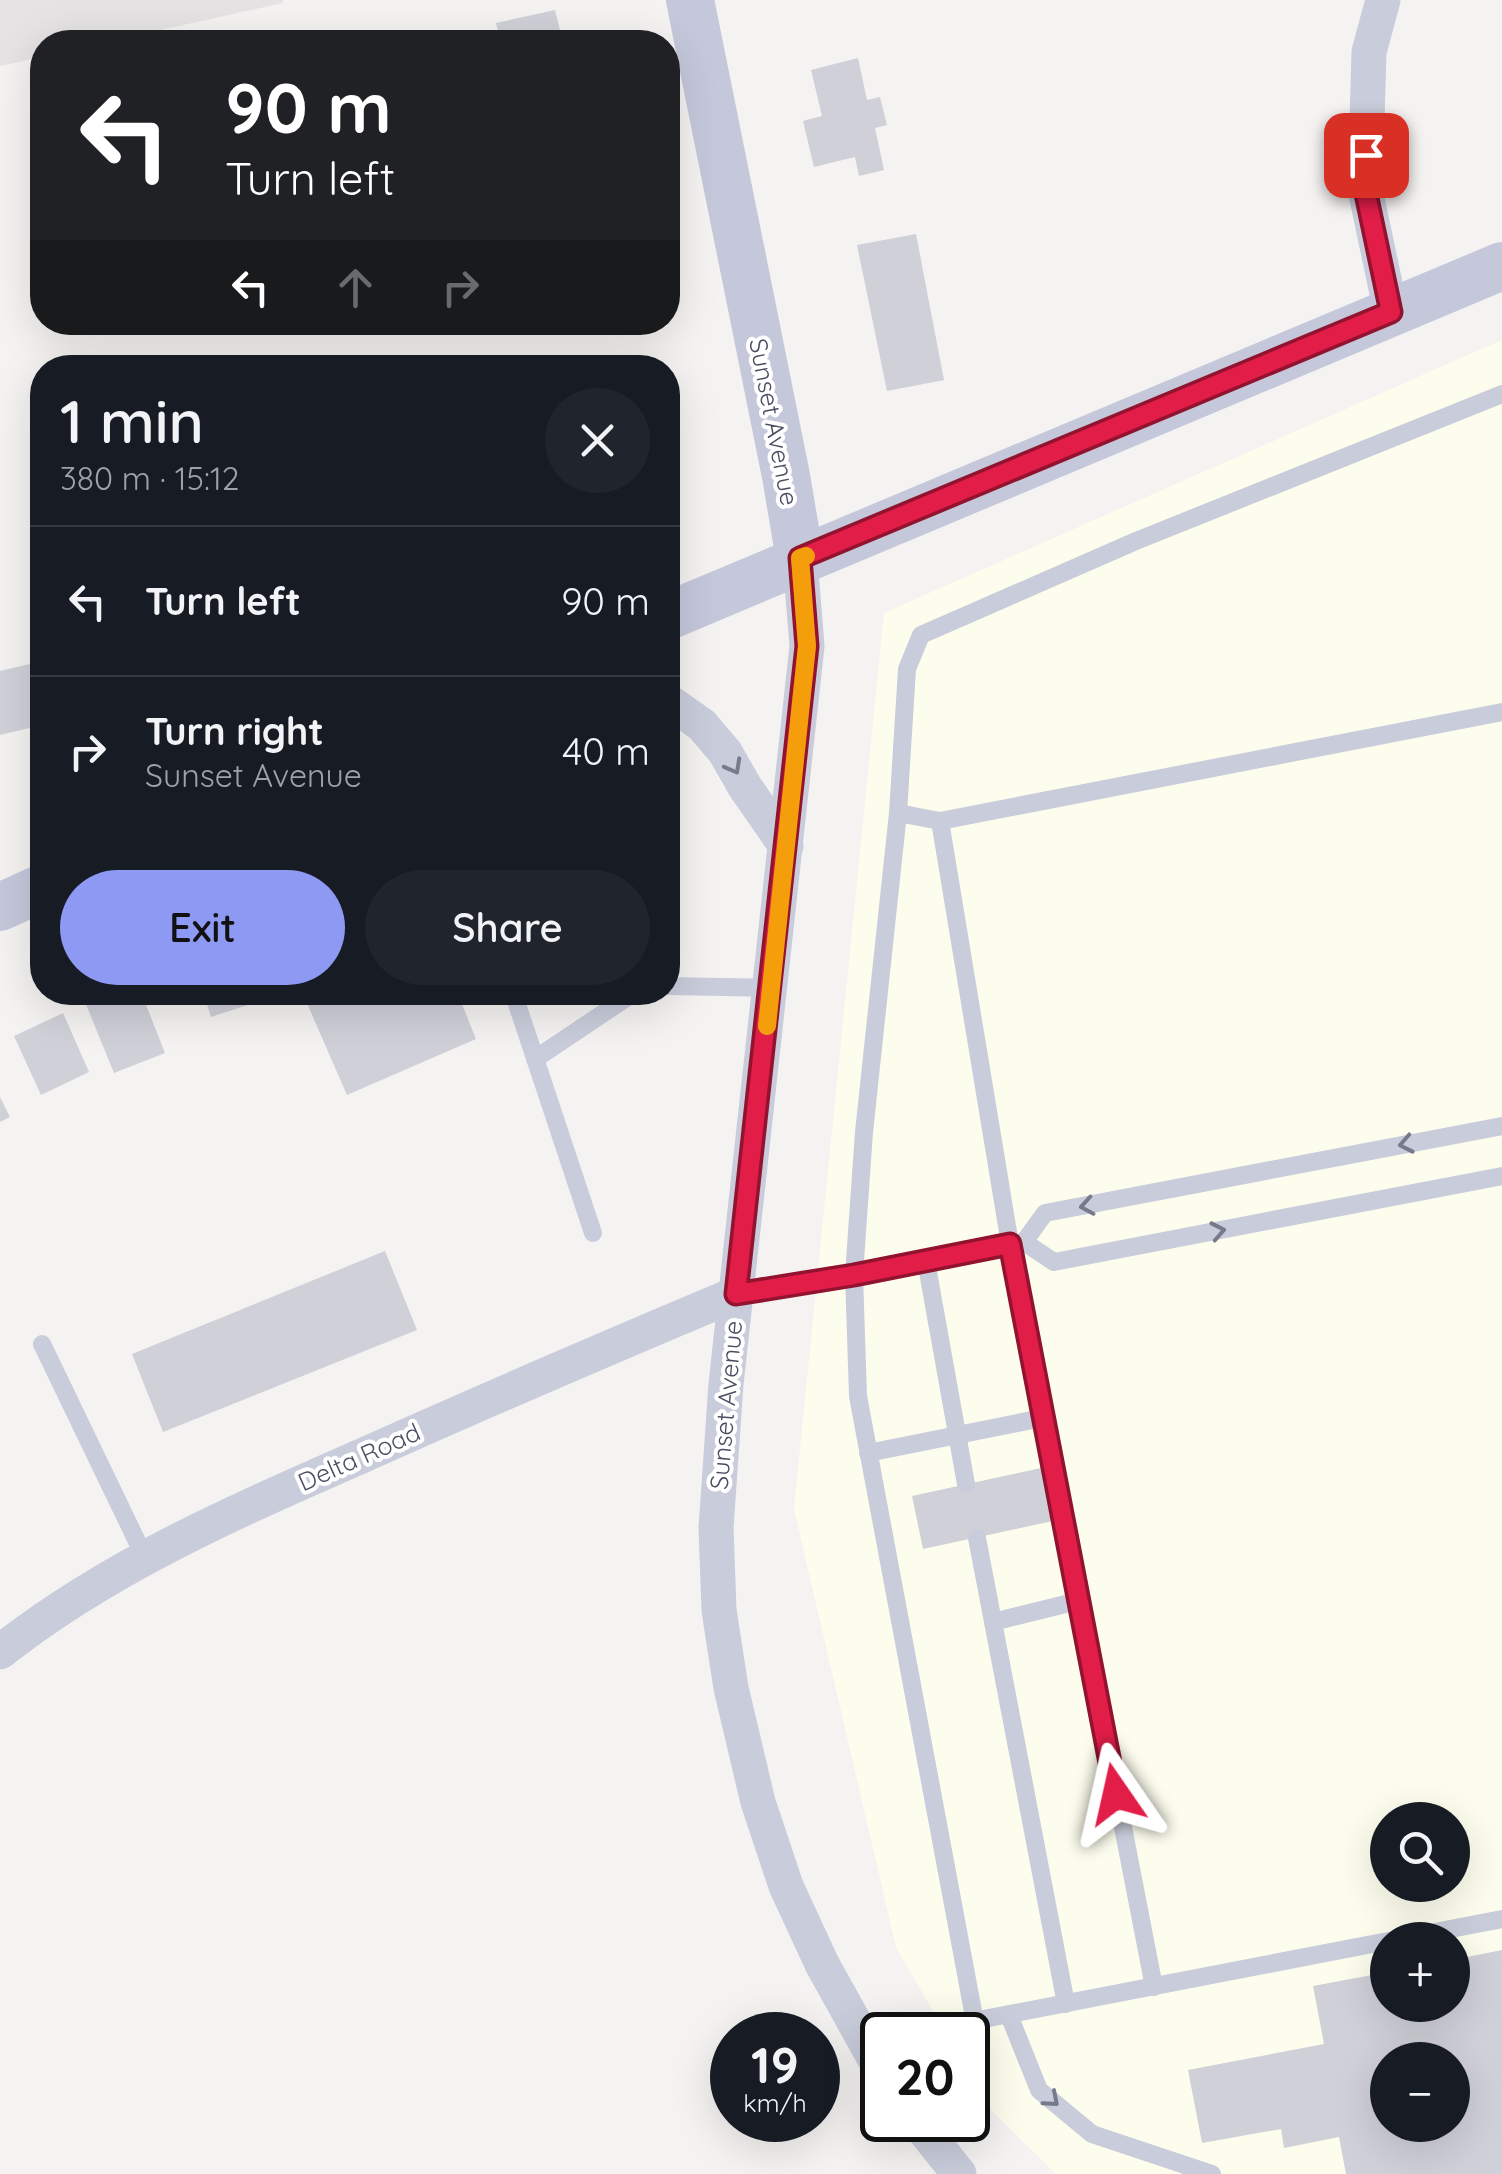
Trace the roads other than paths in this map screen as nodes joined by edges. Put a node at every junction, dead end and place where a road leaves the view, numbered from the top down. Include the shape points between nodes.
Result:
1 (690, 0) edge
2 (1383, 0) edge
3 (1502, 266) edge
4 (1391, 312) junction
5 (1502, 394) edge
6 (800, 558) junction
7 (680, 611) edge
8 (680, 709) edge
9 (1502, 712) edge
10 (898, 813) junction
11 (940, 821) junction
12 (786, 846) junction
13 (30, 893) edge
14 (0, 907) edge
15 (680, 986) edge
16 (771, 988) junction
17 (517, 1005) edge
18 (615, 1005) edge
19 (535, 1059) junction
20 (1502, 1126) edge
21 (1502, 1176) edge
22 (594, 1233) dead end
23 (1017, 1243) junction
24 (926, 1261) junction
25 (854, 1275) junction
26 (736, 1294) junction
27 (42, 1344) dead end
28 (1042, 1418) junction
29 (958, 1435) junction
30 (868, 1453) junction
31 (966, 1484) dead end
32 (977, 1538) dead end
33 (145, 1558) junction
34 (1078, 1600) junction
35 (993, 1622) junction
36 (0, 1652) edge
37 (1502, 1919) edge
38 (1470, 1925) edge
39 (1370, 1944) edge
40 (1154, 1987) junction
41 (1066, 2004) junction
42 (972, 2012) edge
43 (1008, 2015) junction
44 (860, 2019) edge
45 (990, 2019) edge
46 (934, 2142) edge
47 (959, 2174) edge
48 (1212, 2174) edge

1 - 6 street, Sunset Avenue
2 - 4 street via 1370,52 1365,189
3 - 4 street
4 - 6 street
5 - 10 lane via 921,635 906,669
6 - 7 street
6 - 12 street, Sunset Avenue via 807,646
8 -> 12 street via 725,752
9 - 11 lane
10 - 11 lane
10 - 25 lane
11 - 23 lane
12 - 16 street, Sunset Avenue
13 - 14 street
15 - 16 lane
16 - 26 street, Sunset Avenue
17 - 19 lane
18 - 19 lane
19 - 22 lane
20 -> 23 lane via 1045,1213
23 -> 21 lane via 1054,1262
23 - 24 lane
23 - 28 lane
24 - 25 lane
24 - 29 lane
25 - 26 lane
25 - 30 lane via 858,1396
26 - 33 street, Delta Road via 320,1474
26 - 44 street, Sunset Avenue via 716,1528 730,1688 786,1886 822,1964
27 - 33 lane
28 - 29 lane
28 - 34 lane
29 - 30 lane
29 - 31 lane
30 - 42 lane
32 - 35 lane
33 - 36 street, Delta Road
34 - 35 lane
34 - 40 lane
35 - 41 lane
37 - 38 lane
39 - 40 lane
40 - 41 lane
41 - 43 lane
43 - 45 lane
43 -> 48 lane via 1040,2090 1092,2134
46 - 47 street

